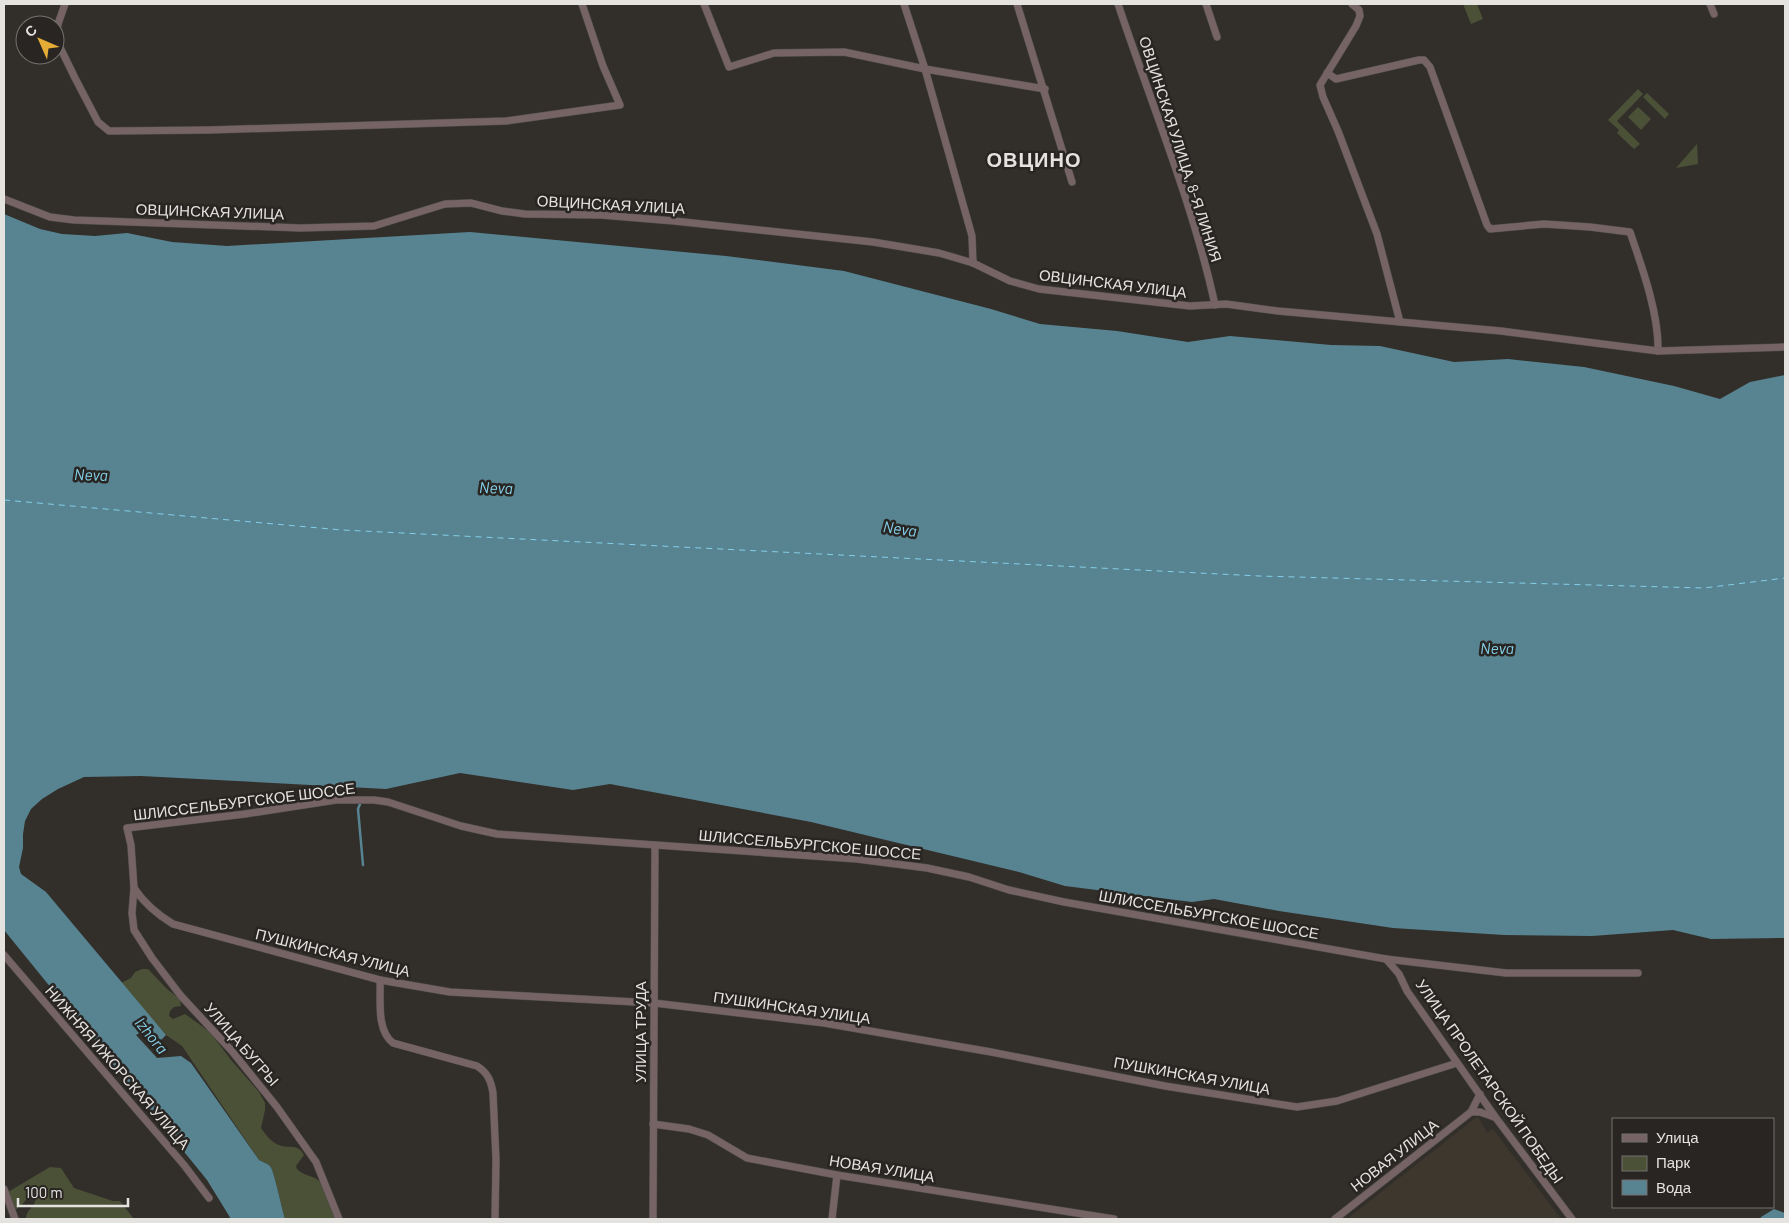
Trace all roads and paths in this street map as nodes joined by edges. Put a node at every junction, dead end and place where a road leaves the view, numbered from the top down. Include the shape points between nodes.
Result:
1 (65, 4) edge
2 (582, 4) edge
3 (704, 4) edge
4 (904, 4) edge
5 (1017, 4) edge
6 (1118, 4) edge
7 (1206, 4) edge
8 (1352, 4) edge
9 (1710, 4) edge
10 (1714, 14) dead end
11 (1217, 37) dead end
12 (925, 69) junction
13 (1327, 73) junction
14 (1044, 89) junction
15 (1072, 182) dead end
16 (4, 199) edge
17 (973, 263) junction
18 (1215, 305) junction
19 (1400, 322) junction
20 (1785, 347) edge
21 (1658, 351) junction
22 (127, 828) joint
23 (655, 845) junction
24 (134, 888) junction
25 (4, 955) edge
26 (1386, 959) junction
27 (1638, 973) dead end
28 (380, 980) junction
29 (654, 1003) junction
30 (1457, 1063) junction
31 (1480, 1094) junction
32 (1471, 1112) junction
33 (1496, 1118) junction
34 (654, 1124) junction
35 (837, 1175) junction
36 (4, 1189) edge
37 (209, 1198) dead end
38 (15, 1219) edge
39 (339, 1219) edge
40 (495, 1219) edge
41 (653, 1219) edge
42 (832, 1219) edge
43 (1114, 1219) edge
44 (1335, 1219) edge
45 (1572, 1219) edge

1 - 2 street via 56,39 98,122 109,132 506,121 620,105
3 - 12 street via 729,67 774,53 844,52
4 - 12 street
5 - 14 street
6 - 18 street, ОВЦИНСКАЯ УЛИЦА, 8-Я ЛИНИЯ via 1185,196
7 - 11 street
8 - 13 street via 1360,16
9 - 10 street
12 - 14 street
12 - 17 street via 972,236
13 - 19 street via 1320,85 1323,97 1377,234
13 - 21 street via 1336,80 1424,60 1430,67 1490,228 1549,224 1630,232 1648,290
14 - 15 street
16 - 17 street, ОВЦИНСКАЯ УЛИЦА via 50,217 74,220 300,228 374,226 445,204 471,203 526,214 600,215 872,242 940,253
17 - 18 street, ОВЦИНСКАЯ УЛИЦА via 1010,281 1039,289 1190,306
18 - 19 street, ОВЦИНСКАЯ УЛИЦА
19 - 21 street, ОВЦИНСКАЯ УЛИЦА via 1501,330
20 - 21 street, ОВЦИНСКАЯ УЛИЦА
22 - 23 street, ШЛИССЕЛЬБУРГСКОЕ ШОССЕ via 336,800 374,800 477,831
22 - 24 street, УЛИЦА БУГРЫ
23 - 26 street, ШЛИССЕЛЬБУРГСКОЕ ШОССЕ via 927,868 1064,902
23 - 29 street, УЛИЦА ТРУДА
24 - 28 street, ПУШКИНСКАЯ УЛИЦА via 140,898 174,924
24 - 39 street, УЛИЦА БУГРЫ via 134,930 181,996 277,1107 316,1162
25 - 37 street, НИЖНЯЯ ИЖОРСКАЯ УЛИЦА
26 - 27 street, ШЛИССЕЛЬБУРГСКОЕ ШОССЕ via 1506,973
26 - 30 street, УЛИЦА ПРОЛЕТАРСКОЙ ПОБЕДЫ
28 - 29 street, ПУШКИНСКАЯ УЛИЦА via 450,992
28 - 40 street via 382,1024 387,1038 393,1043 477,1066 491,1082 496,1160
29 - 30 street, ПУШКИНСКАЯ УЛИЦА via 824,1023 1297,1107 1337,1101
29 - 34 street, УЛИЦА ТРУДА
30 - 31 street, УЛИЦА ПРОЛЕТАРСКОЙ ПОБЕДЫ
31 - 32 street, НОВАЯ УЛИЦА
31 - 33 street, УЛИЦА ПРОЛЕТАРСКОЙ ПОБЕДЫ
32 - 33 street
32 - 44 street, НОВАЯ УЛИЦА
33 - 45 street, УЛИЦА ПРОЛЕТАРСКОЙ ПОБЕДЫ
34 - 35 street, НОВАЯ УЛИЦА via 708,1135 746,1158
34 - 41 street, УЛИЦА ТРУДА
35 - 42 street
35 - 43 street, НОВАЯ УЛИЦА
36 - 38 street

